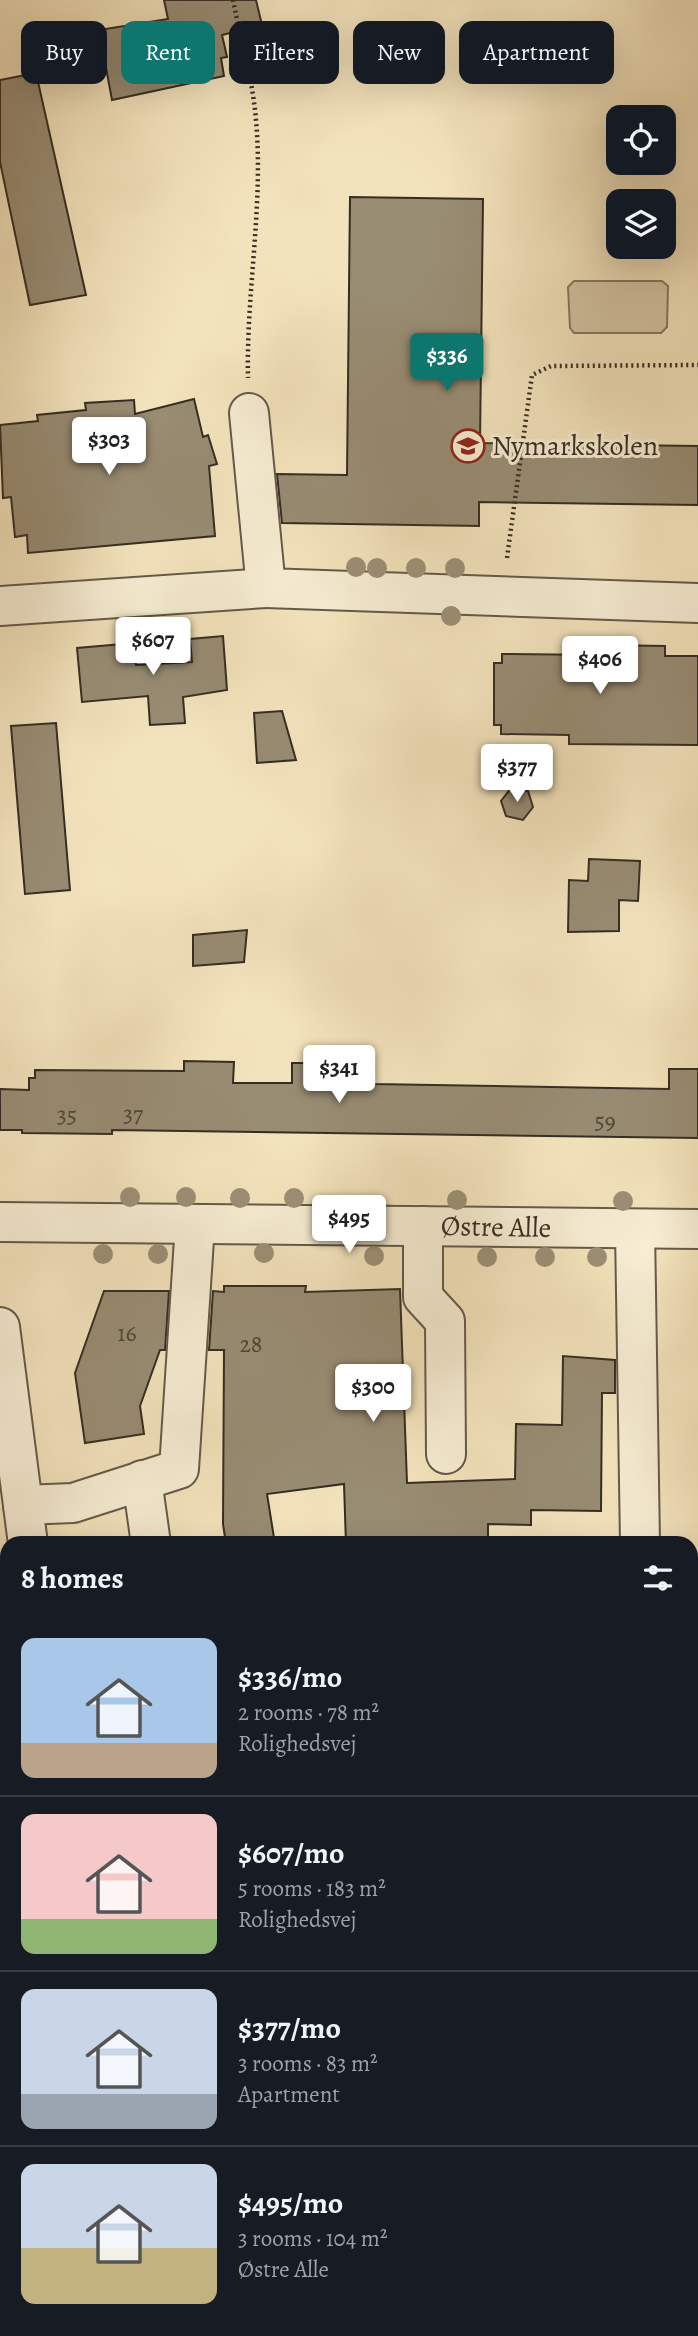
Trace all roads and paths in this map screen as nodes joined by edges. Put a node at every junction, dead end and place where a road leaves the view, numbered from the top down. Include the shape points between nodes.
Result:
1 (233, 0) edge
2 (698, 365) edge
3 (249, 413) joint
4 (266, 588) junction
5 (502, 597) junction
6 (698, 603) edge
7 (0, 606) edge
8 (0, 1222) edge
9 (195, 1224) junction
10 (423, 1226) junction
11 (635, 1228) junction
12 (698, 1229) edge
13 (0, 1327) edge
14 (446, 1454) dead end
15 (142, 1480) junction
16 (23, 1505) junction
17 (27, 1536) edge
18 (150, 1536) edge
19 (640, 1536) edge

1 - 3 path via 255,110 257,150 247,324
2 - 5 path via 551,366 532,375
3 - 4 street
4 - 5 street
4 - 7 street
5 - 6 street
8 - 9 street, Østre Alle
9 - 10 street, Østre Alle
9 - 15 street via 179,1469
10 - 11 street, Østre Alle
10 - 14 street via 424,1297 445,1321
11 - 12 street, Østre Alle
11 - 19 street
13 - 16 street
15 - 16 street via 73,1503
15 - 18 street
16 - 17 street

